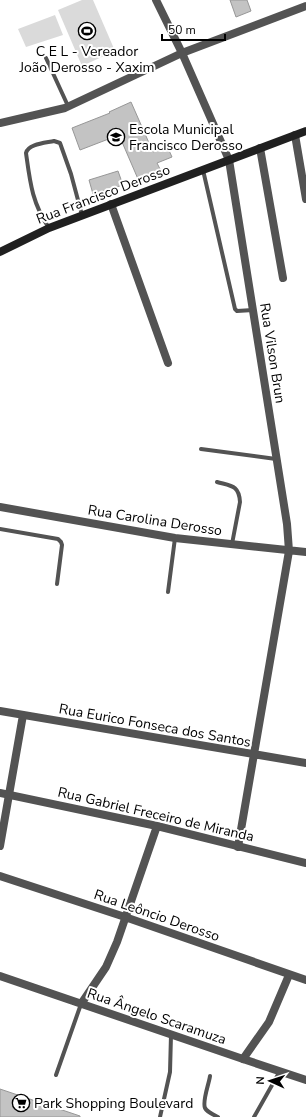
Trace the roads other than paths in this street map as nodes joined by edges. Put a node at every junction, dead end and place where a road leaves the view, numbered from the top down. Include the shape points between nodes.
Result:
1 (156, 0) edge
2 (306, 6) edge
3 (182, 54) junction
4 (46, 58) dead end
5 (66, 107) junction
6 (0, 123) edge
7 (306, 130) edge
8 (295, 135) junction
9 (260, 148) junction
10 (229, 160) junction
11 (203, 169) junction
12 (306, 199) edge
13 (111, 204) junction
14 (82, 216) junction
15 (49, 228) junction
16 (0, 252) edge
17 (283, 278) dead end
18 (253, 310) junction
19 (168, 363) dead end
20 (201, 449) dead end
21 (277, 459) junction
22 (217, 482) dead end
23 (0, 507) edge
24 (0, 529) edge
25 (175, 538) junction
26 (232, 545) junction
27 (289, 551) junction
28 (306, 552) edge
29 (57, 584) dead end
30 (168, 592) dead end
31 (0, 711) edge
32 (23, 715) junction
33 (254, 755) junction
34 (306, 764) edge
35 (0, 793) edge
36 (9, 795) junction
37 (157, 826) junction
38 (0, 846) edge
39 (238, 847) junction
40 (306, 863) edge
41 (0, 876) edge
42 (125, 917) junction
43 (289, 975) junction
44 (0, 976) edge
45 (306, 980) edge
46 (81, 1004) junction
47 (171, 1035) junction
48 (243, 1059) junction
49 (280, 1071) junction
50 (56, 1075) dead end
51 (210, 1076) dead end
52 (306, 1080) edge
53 (160, 1117) edge
54 (218, 1117) edge
55 (254, 1117) edge

1 - 3 street, Rua Vilson Brun
2 - 3 street
3 - 5 street
3 - 10 street, Rua Vilson Brun
4 - 5 lane
5 - 6 street
7 - 8 main road, Rua Francisco Derosso
8 - 9 main road, Rua Francisco Derosso
8 - 12 street
9 - 10 main road, Rua Francisco Derosso
9 - 17 street
10 - 11 main road, Rua Francisco Derosso
10 - 18 street, Rua Vilson Brun
11 - 13 main road, Rua Francisco Derosso
11 - 18 lane via 235,309 239,312
13 - 14 main road, Rua Francisco Derosso
13 - 19 street
14 - 15 main road, Rua Francisco Derosso
14 - 15 lane via 60,144 54,141 30,147 26,154 30,186
15 - 16 main road, Rua Francisco Derosso
18 - 21 street, Rua Vilson Brun
20 - 21 lane
21 - 27 street, Rua Vilson Brun
22 - 26 lane via 233,486 239,497
23 - 25 street, Rua Carolina Derosso
24 - 29 lane via 58,539 62,545
25 - 26 street, Rua Carolina Derosso
25 - 30 lane
26 - 27 street, Rua Carolina Derosso
27 - 28 street, Rua Carolina Derosso
27 - 33 street, Rua Vilson Brun
31 - 32 street, Rua Eurico Fonseca dos Santos
32 - 33 street, Rua Eurico Fonseca dos Santos
32 - 36 street
33 - 34 street, Rua Eurico Fonseca dos Santos
33 - 39 street, Rua Vilson Brun
35 - 36 street, Rua Gabriel Freceiro de Miranda
36 - 37 street, Rua Gabriel Freceiro de Miranda
36 - 38 street
37 - 39 street, Rua Gabriel Freceiro de Miranda
37 - 42 street
39 - 40 street, Rua Gabriel Freceiro de Miranda
41 - 42 street, Rua Leôncio Derosso
42 - 43 street, Rua Leôncio Derosso
42 - 46 street via 106,967
43 - 45 street, Rua Leôncio Derosso
43 - 48 street via 269,1022
44 - 46 street, Rua Ângelo Scaramuza
46 - 47 street, Rua Ângelo Scaramuza
46 - 50 lane
47 - 48 street, Rua Ângelo Scaramuza
47 - 53 lane via 170,1072
48 - 49 street, Rua Ângelo Scaramuza
49 - 52 street, Rua Ângelo Scaramuza
49 - 55 lane
51 - 54 lane via 205,1108

